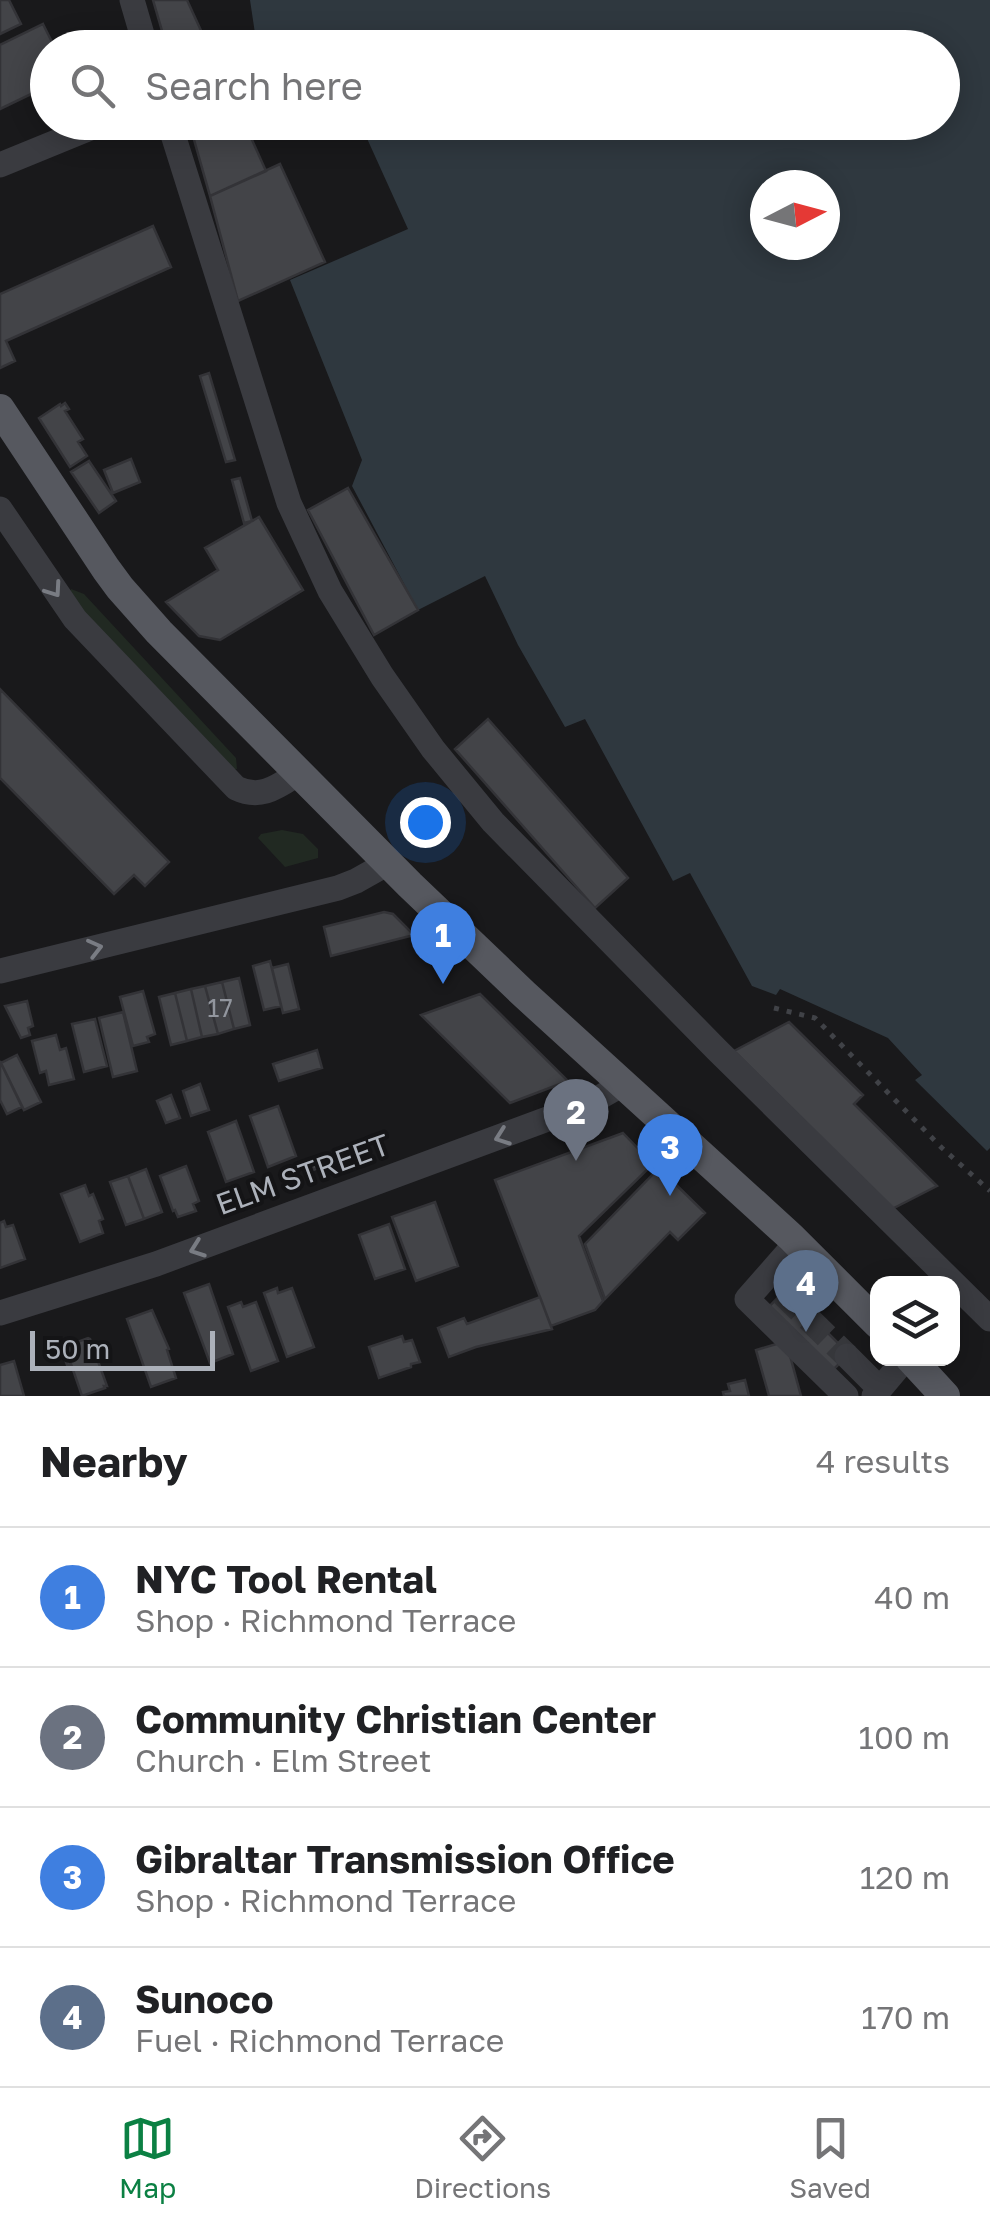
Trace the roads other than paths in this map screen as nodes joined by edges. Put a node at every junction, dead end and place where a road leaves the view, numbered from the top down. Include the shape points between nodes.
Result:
1 (132, 0) edge
2 (141, 30) edge
3 (61, 140) edge
4 (175, 140) edge
5 (0, 165) edge
6 (0, 409) edge
7 (0, 509) edge
8 (299, 773) junction
9 (388, 863) junction
10 (0, 971) edge
11 (623, 1084) junction
12 (797, 1242) junction
13 (0, 1313) edge
14 (870, 1316) edge
15 (990, 1319) edge
16 (847, 1356) tunnel mouth
17 (901, 1366) edge
18 (916, 1366) edge
19 (877, 1392) edge
20 (846, 1396) edge
21 (945, 1396) edge

1 - 2 street
3 - 5 street
4 - 15 street via 289,503 330,590 433,750 493,822
6 - 8 main road via 120,588
7 -> 8 street via 75,619 236,788 265,793
8 - 9 main road
10 -> 9 street via 338,888
9 - 11 main road
11 - 12 main road
11 -> 13 street, ELM STREET via 588,1104 175,1257
12 - 14 main road
12 - 20 street via 774,1285 747,1299
16 - 19 street
17 - 19 street
18 - 21 main road

